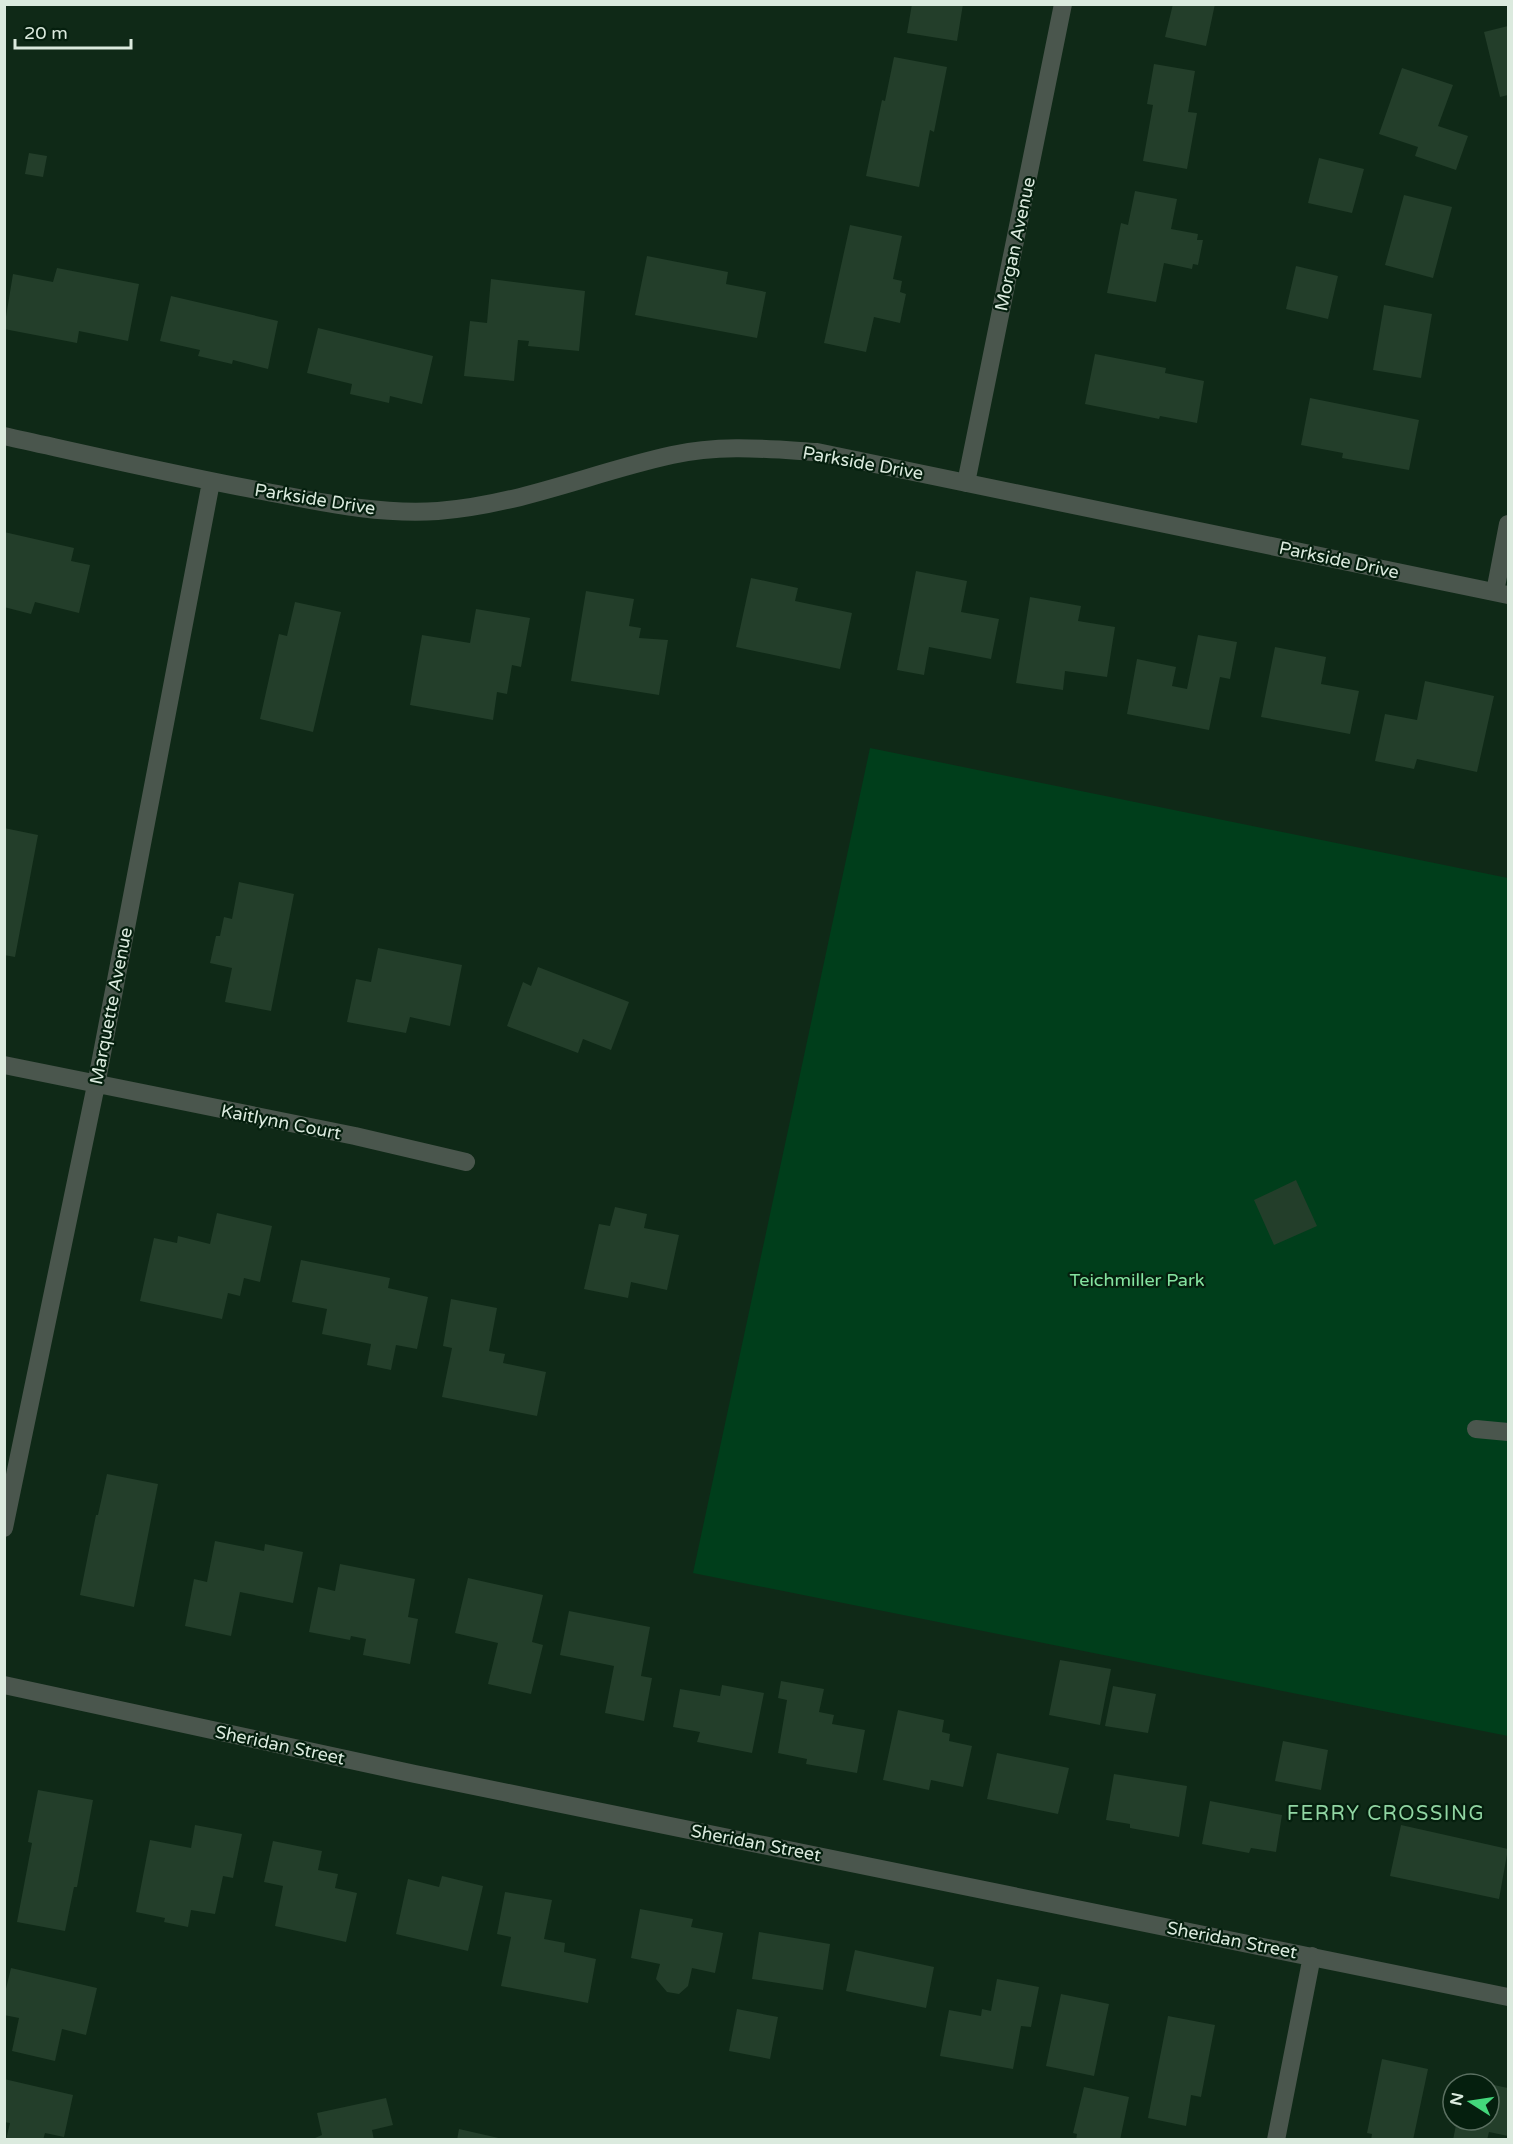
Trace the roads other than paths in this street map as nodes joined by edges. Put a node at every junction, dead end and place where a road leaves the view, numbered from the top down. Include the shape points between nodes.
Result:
1 (1064, 4) edge
2 (4, 436) edge
3 (211, 482) junction
4 (966, 483) junction
5 (1509, 524) edge
6 (1502, 593) edge
7 (4, 1065) edge
8 (96, 1085) junction
9 (466, 1162) dead end
10 (1476, 1430) dead end
11 (1509, 1432) edge
12 (4, 1528) edge
13 (4, 1685) edge
14 (1312, 1956) junction
15 (1509, 1997) edge
16 (1276, 2139) edge

1 - 4 street, Morgan Avenue
2 - 3 street, Parkside Drive
3 - 4 street, Parkside Drive via 348,508 438,511 528,495 673,455 740,447 817,452
3 - 8 street, Marquette Avenue
4 - 6 street, Parkside Drive
5 - 6 street
7 - 8 street, Kaitlynn Court
8 - 9 street, Kaitlynn Court
8 - 12 street, Marquette Avenue
10 - 11 street
13 - 14 street, Sheridan Street via 403,1771
14 - 15 street, Sheridan Street
14 - 16 street

